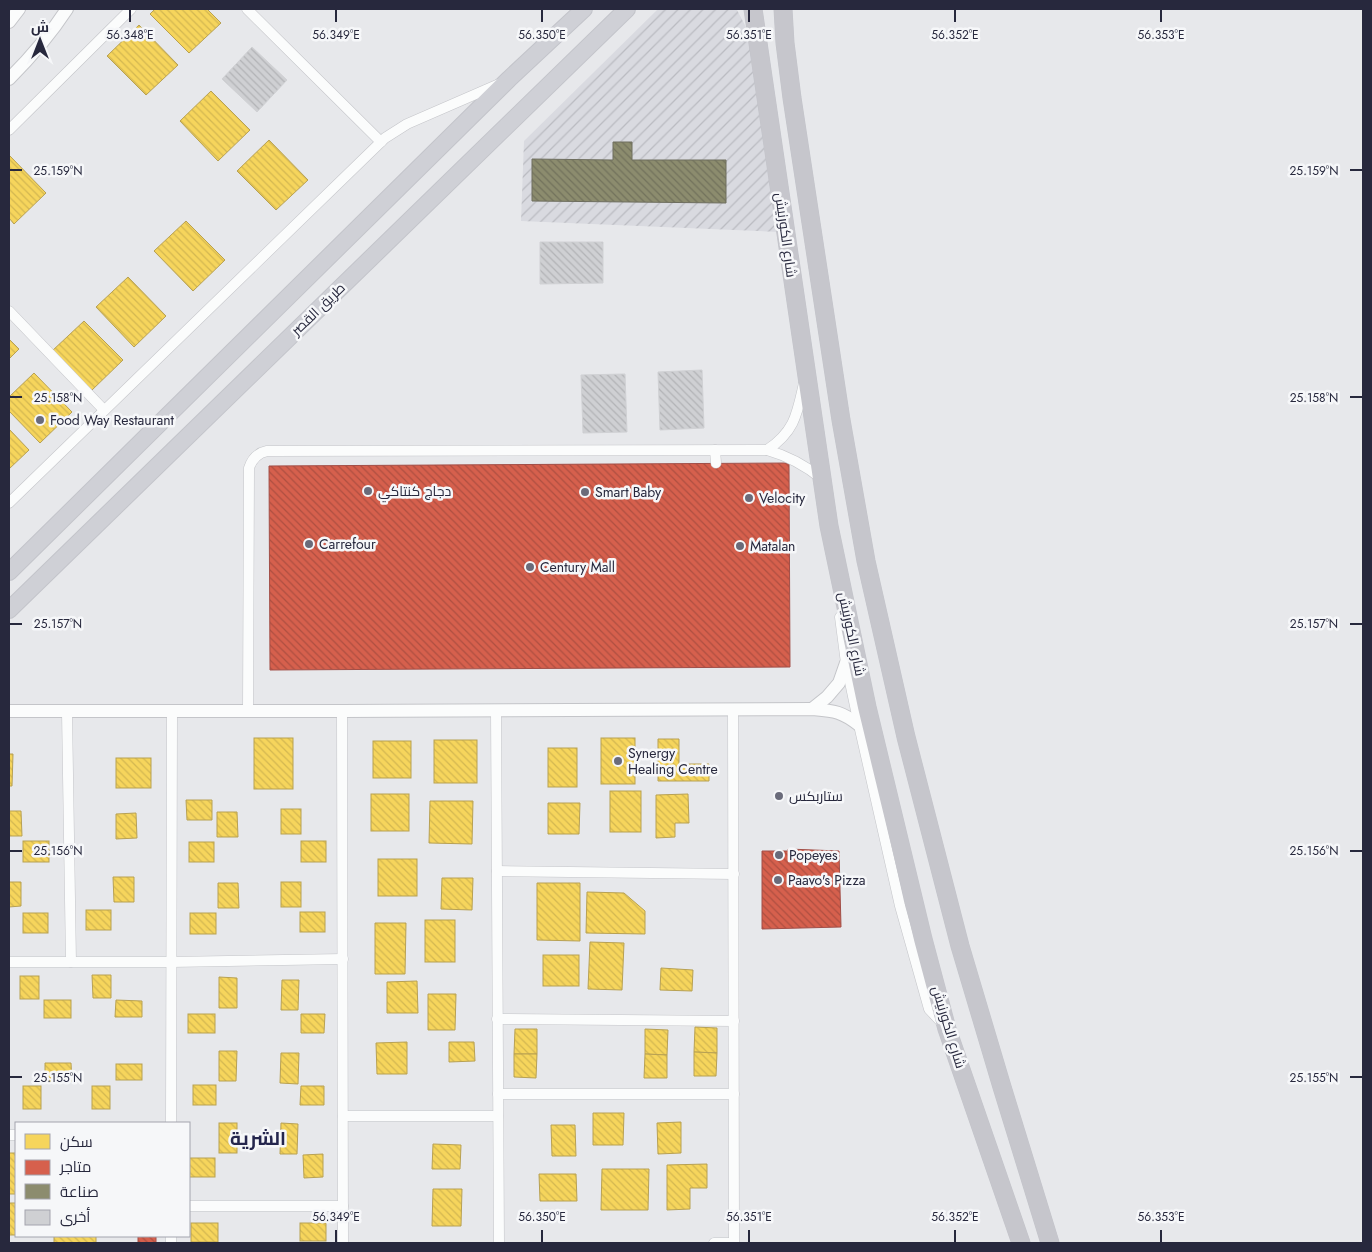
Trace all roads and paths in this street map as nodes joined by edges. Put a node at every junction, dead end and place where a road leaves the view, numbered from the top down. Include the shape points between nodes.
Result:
1 (19, 9) edge
2 (67, 9) edge
3 (132, 9) edge
4 (247, 9) edge
5 (584, 9) edge
6 (627, 9) edge
7 (739, 9) edge
8 (753, 9) edge
9 (783, 9) edge
10 (9, 22) edge
11 (757, 32) junction
12 (9, 79) edge
13 (509, 79) junction
14 (9, 130) edge
15 (381, 142) junction
16 (9, 312) edge
17 (806, 375) junction
18 (104, 410) junction
19 (715, 450) junction
20 (767, 450) junction
21 (716, 463) dead end
22 (822, 480) junction
23 (9, 503) edge
24 (829, 526) junction
25 (9, 572) edge
26 (9, 610) edge
27 (846, 663) junction
28 (734, 709) junction
29 (812, 709) junction
30 (496, 710) junction
31 (9, 711) edge
32 (342, 711) junction
33 (67, 712) junction
34 (172, 712) junction
35 (248, 712) junction
36 (859, 724) junction
37 (497, 871) junction
38 (734, 874) junction
39 (343, 959) junction
40 (9, 962) edge
41 (71, 962) junction
42 (171, 962) junction
43 (497, 1019) junction
44 (734, 1021) junction
45 (947, 1029) junction
46 (498, 1094) junction
47 (734, 1094) junction
48 (343, 1116) junction
49 (498, 1116) junction
50 (171, 1122) edge
51 (190, 1206) edge
52 (343, 1206) junction
53 (343, 1243) edge
54 (499, 1243) edge
55 (714, 1243) edge
56 (1021, 1243) edge
57 (1050, 1243) edge

1 - 10 street
2 - 12 street via 30,58
3 - 14 street
4 - 15 street
5 - 13 main road
6 - 26 main road, طريق القصر
7 - 11 highway
8 - 11 highway, شارع الكورنيش
9 - 57 highway, شارع الكورنيش via 792,98 866,561 906,737 960,946
11 - 17 highway, شارع الكورنيش
13 - 15 street via 407,124
13 - 25 main road
15 - 18 street
16 - 18 street
17 - 20 street via 792,425
17 - 22 highway, شارع الكورنيش
18 - 23 street
19 - 20 street
19 - 21 street
19 - 35 street via 262,452 253,458 249,468
20 - 22 street via 791,458
22 - 24 highway, شارع الكورنيش
24 - 27 street
24 - 45 highway, شارع الكورنيش via 867,707
27 - 29 street via 839,683
27 - 36 street
28 - 29 street
28 - 30 street
28 - 38 street
29 - 36 street via 831,710
30 - 32 street
30 - 37 street
31 - 33 street
32 - 35 street
32 - 39 street
33 - 34 street
33 - 41 street
34 - 35 street
34 - 42 street
36 - 45 street via 900,906 924,994 929,1009
37 - 38 street
37 - 43 street
38 - 44 street
39 - 42 street
39 - 48 street
40 - 41 street
41 - 42 street
42 - 50 street
43 - 44 street
43 - 46 street
44 - 47 street
45 - 56 highway, شارع الكورنيش
46 - 47 street
46 - 49 street
47 - 55 street via 734,1243
48 - 49 street
48 - 52 street
49 - 54 street
51 - 52 street
52 - 53 street

